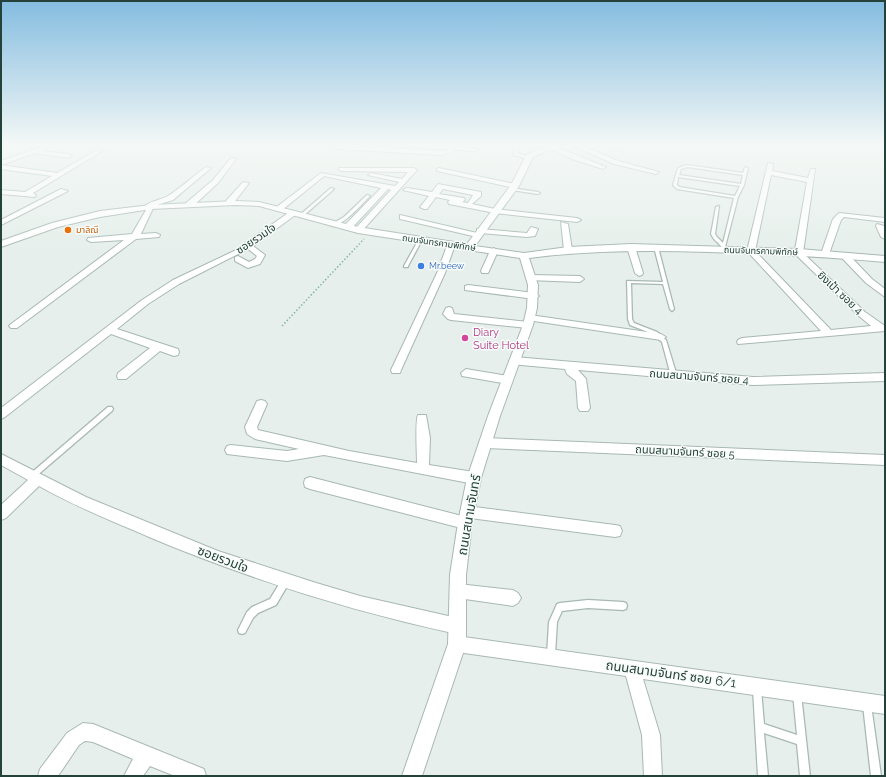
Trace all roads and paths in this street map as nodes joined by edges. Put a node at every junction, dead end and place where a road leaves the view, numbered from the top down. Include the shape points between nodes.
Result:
1 (47, 181) edge
2 (191, 181) edge
3 (216, 181) edge
4 (313, 181) edge
5 (358, 181) edge
6 (400, 181) edge
7 (486, 181) edge
8 (517, 181) edge
9 (676, 181) edge
10 (715, 181) edge
11 (743, 181) edge
12 (766, 181) edge
13 (811, 181) edge
14 (404, 182) joint
15 (245, 183) dead end
16 (742, 185) junction
17 (386, 187) junction
18 (514, 188) junction
19 (332, 189) dead end
20 (397, 189) junction
21 (407, 190) dead end
22 (64, 191) dead end
23 (1, 192) edge
24 (538, 193) dead end
25 (25, 194) junction
26 (434, 195) junction
27 (368, 196) dead end
28 (736, 197) junction
29 (50, 198) junction
30 (452, 202) dead end
31 (471, 202) junction
32 (229, 203) junction
33 (189, 205) junction
34 (424, 207) dead end
35 (718, 207) dead end
36 (149, 208) junction
37 (278, 208) junction
38 (496, 209) junction
39 (297, 215) junction
40 (403, 217) dead end
41 (577, 220) dead end
42 (1, 223) edge
43 (564, 224) dead end
44 (883, 224) edge
45 (333, 225) junction
46 (347, 228) junction
47 (534, 229) dead end
48 (358, 230) junction
49 (370, 232) junction
50 (479, 233) junction
51 (156, 235) dead end
52 (133, 237) junction
53 (885, 237) edge
54 (91, 240) dead end
55 (420, 240) junction
56 (1, 244) edge
57 (451, 245) junction
58 (248, 246) junction
59 (470, 247) junction
60 (631, 247) junction
61 (656, 247) junction
62 (724, 248) junction
63 (568, 250) junction
64 (494, 251) junction
65 (751, 251) junction
66 (798, 252) junction
67 (825, 254) junction
68 (524, 256) junction
69 (845, 256) junction
70 (238, 259) dead end
71 (885, 259) edge
72 (406, 266) dead end
73 (485, 270) dead end
74 (639, 273) dead end
75 (531, 278) junction
76 (580, 279) dead end
77 (664, 283) junction
78 (468, 288) dead end
79 (885, 294) edge
80 (534, 296) junction
81 (672, 309) dead end
82 (449, 310) dead end
83 (529, 322) junction
84 (14, 326) dead end
85 (282, 326) dead end
86 (110, 330) junction
87 (883, 330) edge
88 (828, 332) junction
89 (661, 337) junction
90 (742, 342) dead end
91 (158, 346) junction
92 (174, 352) dead end
93 (514, 361) junction
94 (569, 366) junction
95 (396, 370) dead end
96 (466, 373) dead end
97 (122, 376) dead end
98 (674, 376) junction
99 (885, 377) edge
100 (508, 380) junction
101 (261, 404) dead end
102 (584, 408) dead end
103 (110, 409) dead end
104 (1, 414) edge
105 (422, 418) dead end
106 (485, 443) junction
107 (231, 450) dead end
108 (327, 451) junction
109 (1, 459) edge
110 (885, 460) edge
111 (423, 469) junction
112 (35, 477) junction
113 (474, 478) junction
114 (310, 483) dead end
115 (1, 514) edge
116 (466, 518) junction
117 (615, 531) dead end
118 (286, 581) junction
119 (458, 591) junction
120 (513, 598) dead end
121 (622, 606) dead end
122 (456, 626) junction
123 (242, 630) dead end
124 (457, 644) junction
125 (551, 657) junction
126 (632, 669) junction
127 (757, 686) junction
128 (797, 692) junction
129 (867, 702) junction
130 (885, 705) edge
131 (760, 727) junction
132 (801, 741) junction
133 (146, 755) junction
134 (47, 776) edge
135 (133, 776) edge
136 (197, 776) edge
137 (412, 776) edge
138 (653, 776) edge
139 (763, 776) edge
140 (805, 776) edge
141 (876, 776) edge

1 - 25 street
2 - 36 street via 170,198 153,203
3 - 33 street
4 - 37 street
5 - 17 street
6 - 14 street
7 - 18 street
8 - 18 street
9 - 28 lane via 678,188
10 - 16 lane
11 - 16 lane
12 - 65 street
13 - 66 street
14 - 20 street
15 - 32 street
16 - 28 lane
17 - 20 street
17 - 46 street
18 - 24 lane
18 - 38 street
19 - 39 lane
20 - 48 street
21 - 26 street
22 - 29 street
23 - 25 street
25 - 29 street
26 - 31 street
26 - 31 street via 442,186 478,194
26 - 34 street
27 - 45 lane via 345,218
28 - 62 lane
29 - 42 street
30 - 38 street
31 - 38 street
32 - 33 street, ถนนจันทรคามพิทักษ์
32 - 37 street, ถนนจันทรคามพิทักษ์ via 259,204
33 - 36 street, ถนนจันทรคามพิทักษ์
35 - 62 lane via 713,234
36 - 52 street via 140,229
36 - 56 street, ถนนจันทรคามพิทักษ์ via 86,217
37 - 39 street, ถนนจันทรคามพิทักษ์
38 - 41 street
38 - 50 street
39 - 45 street, ถนนจันทรคามพิทักษ์
39 - 58 street, ซอยรวมใจ
40 - 50 street
43 - 63 street
44 - 53 street
44 - 67 street via 844,214 837,219
45 - 46 street, ถนนจันทรคามพิทักษ์
46 - 48 street, ถนนจันทรคามพิทักษ์
47 - 50 street via 532,234 527,236
48 - 49 street, ถนนจันทรคามพิทักษ์
49 - 55 street, ถนนจันทรคามพิทักษ์
49 - 85 path via 346,262 300,305
50 - 59 street
51 - 52 street
52 - 54 street
52 - 84 street
55 - 57 street, ถนนจันทรคามพิทักษ์
55 - 72 lane
57 - 59 street, ถนนจันทรคามพิทักษ์
57 - 95 street
58 - 70 street via 261,255 257,262 248,265
58 - 86 street, ซอยรวมใจ via 164,289
59 - 64 street, ถนนจันทรคามพิทักษ์
60 - 61 street, ถนนจันทรคามพิทักษ์
60 - 63 street, ถนนจันทรคามพิทักษ์
60 - 74 street
61 - 62 street, ถนนจันทรคามพิทักษ์
61 - 77 lane
62 - 65 street, ถนนจันทรคามพิทักษ์
63 - 68 street, ถนนจันทรคามพิทักษ์
64 - 68 street, ถนนจันทรคามพิทักษ์
64 - 73 street
65 - 66 street, ถนนจันทรคามพิทักษ์
65 - 88 street
66 - 67 street, ถนนจันทรคามพิทักษ์
66 - 87 street, ยิงเป้า ซอย 4 via 862,314
67 - 69 street, ถนนจันทรคามพิทักษ์
68 - 75 street, ถนนสนามจันทร์
69 - 71 street, ถนนจันทรคามพิทักษ์
69 - 79 street
75 - 76 street
75 - 80 street, ถนนสนามจันทร์
77 - 81 lane
77 - 89 lane via 633,281 628,284 632,324
78 - 80 street
80 - 83 street, ถนนสนามจันทร์
82 - 83 street via 448,314 451,317
83 - 89 street
83 - 93 street, ถนนสนามจันทร์
86 - 91 street
86 - 104 street, ซอยรวมใจ
87 - 88 street
88 - 90 street
89 - 98 lane
91 - 92 street
91 - 97 street
93 - 94 street, ถนนสนามจันทร์ ซอย 4
93 - 100 street, ถนนสนามจันทร์
94 - 98 street, ถนนสนามจันทร์ ซอย 4
94 - 102 street via 570,371 581,379
96 - 100 street
98 - 99 street, ถนนสนามจันทร์ ซอย 4 via 753,380
100 - 106 street, ถนนสนามจันทร์
101 - 108 street via 251,431
103 - 112 lane
105 - 111 street
106 - 110 street, ถนนสนามจันทร์ ซอย 5
106 - 113 street, ถนนสนามจันทร์
107 - 108 street via 287,456
108 - 111 street
109 - 112 street, ซอยรวมใจ
111 - 113 street
112 - 115 street
112 - 118 street, ซอยรวมใจ via 80,501 138,526 238,566
113 - 116 street, ถนนสนามจันทร์
114 - 116 street
116 - 117 street
116 - 119 street, ถนนสนามจันทร์
118 - 122 street, ซอยรวมใจ via 414,618
118 - 123 lane via 273,602 255,610
119 - 120 street
119 - 122 street, ถนนสนามจันทร์
121 - 125 lane via 588,604 560,607 553,622
122 - 124 street, ถนนสนามจันทร์
124 - 125 street, ถนนสนามจันทร์ ซอย 6/1
124 - 137 street, ถนนสนามจันทร์
125 - 126 street, ถนนสนามจันทร์ ซอย 6/1
126 - 127 street, ถนนสนามจันทร์ ซอย 6/1
126 - 138 street via 651,735
127 - 128 street, ถนนสนามจันทร์ ซอย 6/1
127 - 131 lane
128 - 129 street, ถนนสนามจันทร์ ซอย 6/1
128 - 132 lane
129 - 130 street, ถนนสนามจันทร์ ซอย 6/1
129 - 141 lane
131 - 132 lane
131 - 139 lane
132 - 140 lane
133 - 134 street via 93,733 83,732 73,739
133 - 135 street
133 - 136 street

